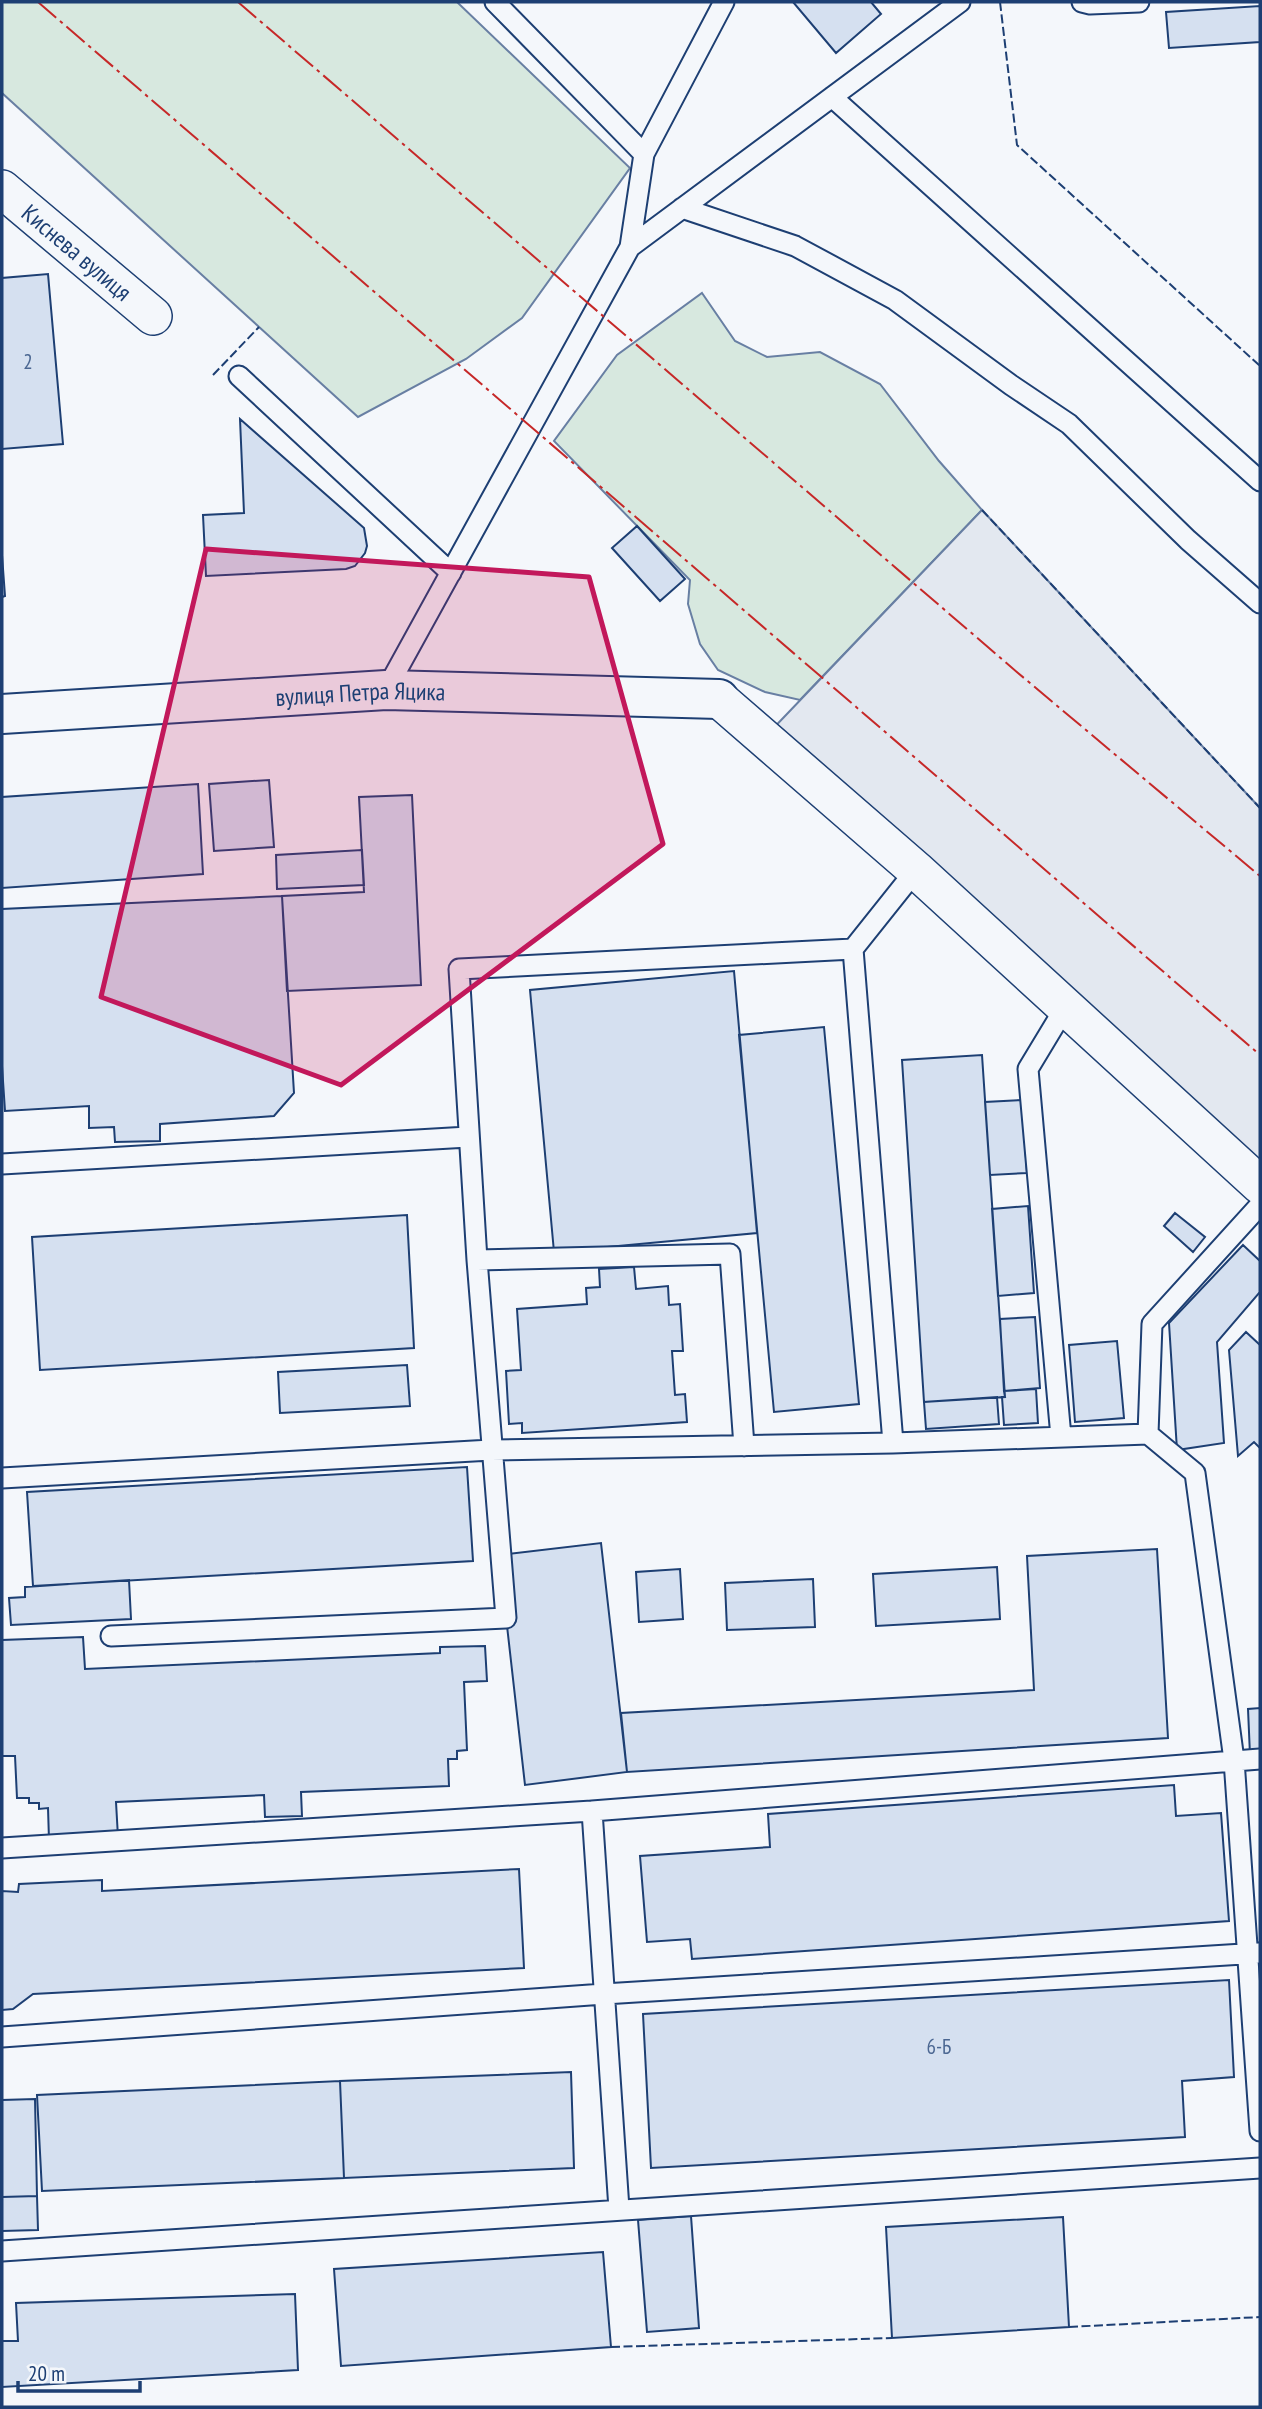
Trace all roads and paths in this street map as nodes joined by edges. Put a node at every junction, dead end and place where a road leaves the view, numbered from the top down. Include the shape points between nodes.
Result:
1 (495, 2) edge
2 (724, 2) edge
3 (960, 2) edge
4 (1082, 2) edge
5 (1139, 2) edge
6 (832, 97) junction
7 (645, 153) junction
8 (2, 190) edge
9 (682, 208) junction
10 (630, 247) junction
11 (153, 316) dead end
12 (239, 376) dead end
13 (1260, 481) edge
14 (451, 573) junction
15 (1260, 603) edge
16 (386, 690) junction
17 (719, 699) joint
18 (2, 714) edge
19 (916, 870) junction
20 (853, 949) junction
21 (1066, 1006) junction
22 (468, 1138) junction
23 (2, 1164) edge
24 (1260, 1185) edge
25 (1260, 1205) edge
26 (477, 1260) junction
27 (1148, 1434) junction
28 (1061, 1437) junction
29 (893, 1443) junction
30 (744, 1446) junction
31 (491, 1450) junction
32 (2, 1478) edge
33 (111, 1636) dead end
34 (1260, 1759) edge
35 (1234, 1760) junction
36 (592, 1811) junction
37 (2, 1841) edge
38 (2, 1848) edge
39 (1254, 1953) edge
40 (604, 1994) junction
41 (2, 2037) edge
42 (1260, 2131) edge
43 (1260, 2168) edge
44 (619, 2209) junction
45 (2, 2251) edge

1 - 7 lane
2 - 7 lane
3 - 6 lane
4 - 5 lane
6 - 9 lane
6 - 13 lane
7 - 10 lane
8 - 11 street, Киснева вулиця
9 - 10 lane
9 - 15 lane via 796,246 895,300 1069,424
10 - 14 lane
12 - 14 lane
14 - 16 lane
16 - 17 street, вулиця Петра Яцика
16 - 18 street, вулиця Петра Яцика
17 - 19 street
19 - 20 lane
19 - 21 street
20 - 22 lane via 459,968
20 - 29 lane
21 - 24 street
21 - 28 lane via 1028,1069
22 - 23 lane
22 - 26 lane
25 - 27 lane via 1152,1324
26 - 30 lane via 730,1254
26 - 31 lane
27 - 28 lane
27 - 35 lane via 1195,1473
28 - 29 lane
29 - 30 lane
30 - 31 lane
31 - 32 lane
31 - 33 lane via 506,1618
34 - 35 lane
35 - 36 lane
35 - 39 lane
36 - 38 lane
36 - 40 lane
37 - 38 lane
39 - 40 lane
39 - 42 lane
40 - 41 lane
40 - 44 lane
43 - 44 lane
44 - 45 lane

